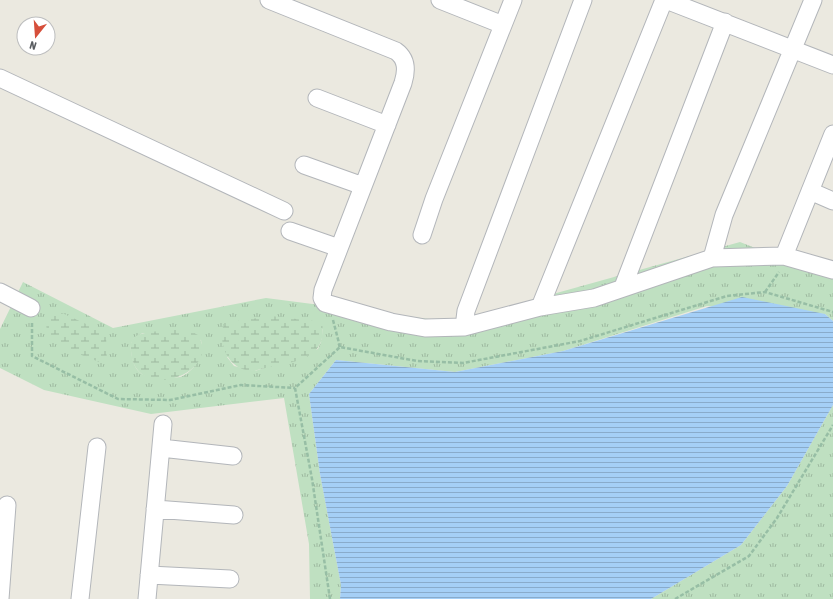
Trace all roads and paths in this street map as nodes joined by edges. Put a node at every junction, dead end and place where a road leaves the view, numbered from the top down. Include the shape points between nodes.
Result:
1 (269, 0) edge
2 (440, 0) edge
3 (513, 0) edge
4 (583, 0) edge
5 (665, 0) edge
6 (813, 0) edge
7 (725, 22) junction
8 (503, 25) junction
9 (794, 49) junction
10 (833, 65) edge
11 (0, 78) edge
12 (317, 98) dead end
13 (387, 125) junction
14 (833, 136) edge
15 (304, 165) dead end
16 (363, 186) junction
17 (810, 191) junction
18 (833, 201) edge
19 (284, 211) dead end
20 (290, 231) dead end
21 (422, 235) dead end
22 (339, 248) junction
23 (785, 257) junction
24 (712, 258) junction
25 (833, 270) edge
26 (623, 288) junction
27 (0, 292) edge
28 (765, 292) junction
29 (540, 307) junction
30 (32, 308) joint
31 (833, 312) edge
32 (464, 327) junction
33 (295, 388) junction
34 (163, 424) dead end
35 (833, 426) edge
36 (97, 447) dead end
37 (161, 448) junction
38 (233, 456) dead end
39 (7, 505) dead end
40 (155, 509) junction
41 (234, 515) dead end
42 (149, 575) junction
43 (230, 579) dead end
44 (0, 599) edge
45 (80, 599) edge
46 (147, 599) edge
47 (330, 599) edge
48 (675, 599) edge

1 - 13 street via 403,56 406,73
2 - 8 street
3 - 8 street
4 - 32 street via 466,311
5 - 7 street
5 - 29 street
6 - 9 street
7 - 9 street
7 - 26 street
8 - 21 street
9 - 10 street
9 - 24 street via 724,215
11 - 19 street
12 - 13 street
13 - 16 street
14 - 17 street
15 - 16 street
16 - 22 street
17 - 18 street
17 - 23 street
20 - 22 street
22 - 32 street via 323,290 322,298 325,303 418,327
23 - 24 street
23 - 25 street
23 - 28 path
24 - 26 street
26 - 29 street via 594,298
27 - 30 street
28 - 31 path
28 - 33 path via 727,296 580,341 463,363 417,361 340,347
29 - 32 street
30 - 33 path via 32,356 118,399 170,400 241,385
33 - 47 path
34 - 37 street
35 - 48 path via 776,518 749,556
36 - 45 street
37 - 38 street
37 - 40 street
39 - 44 street
40 - 41 street
40 - 42 street
42 - 43 street
42 - 46 street

